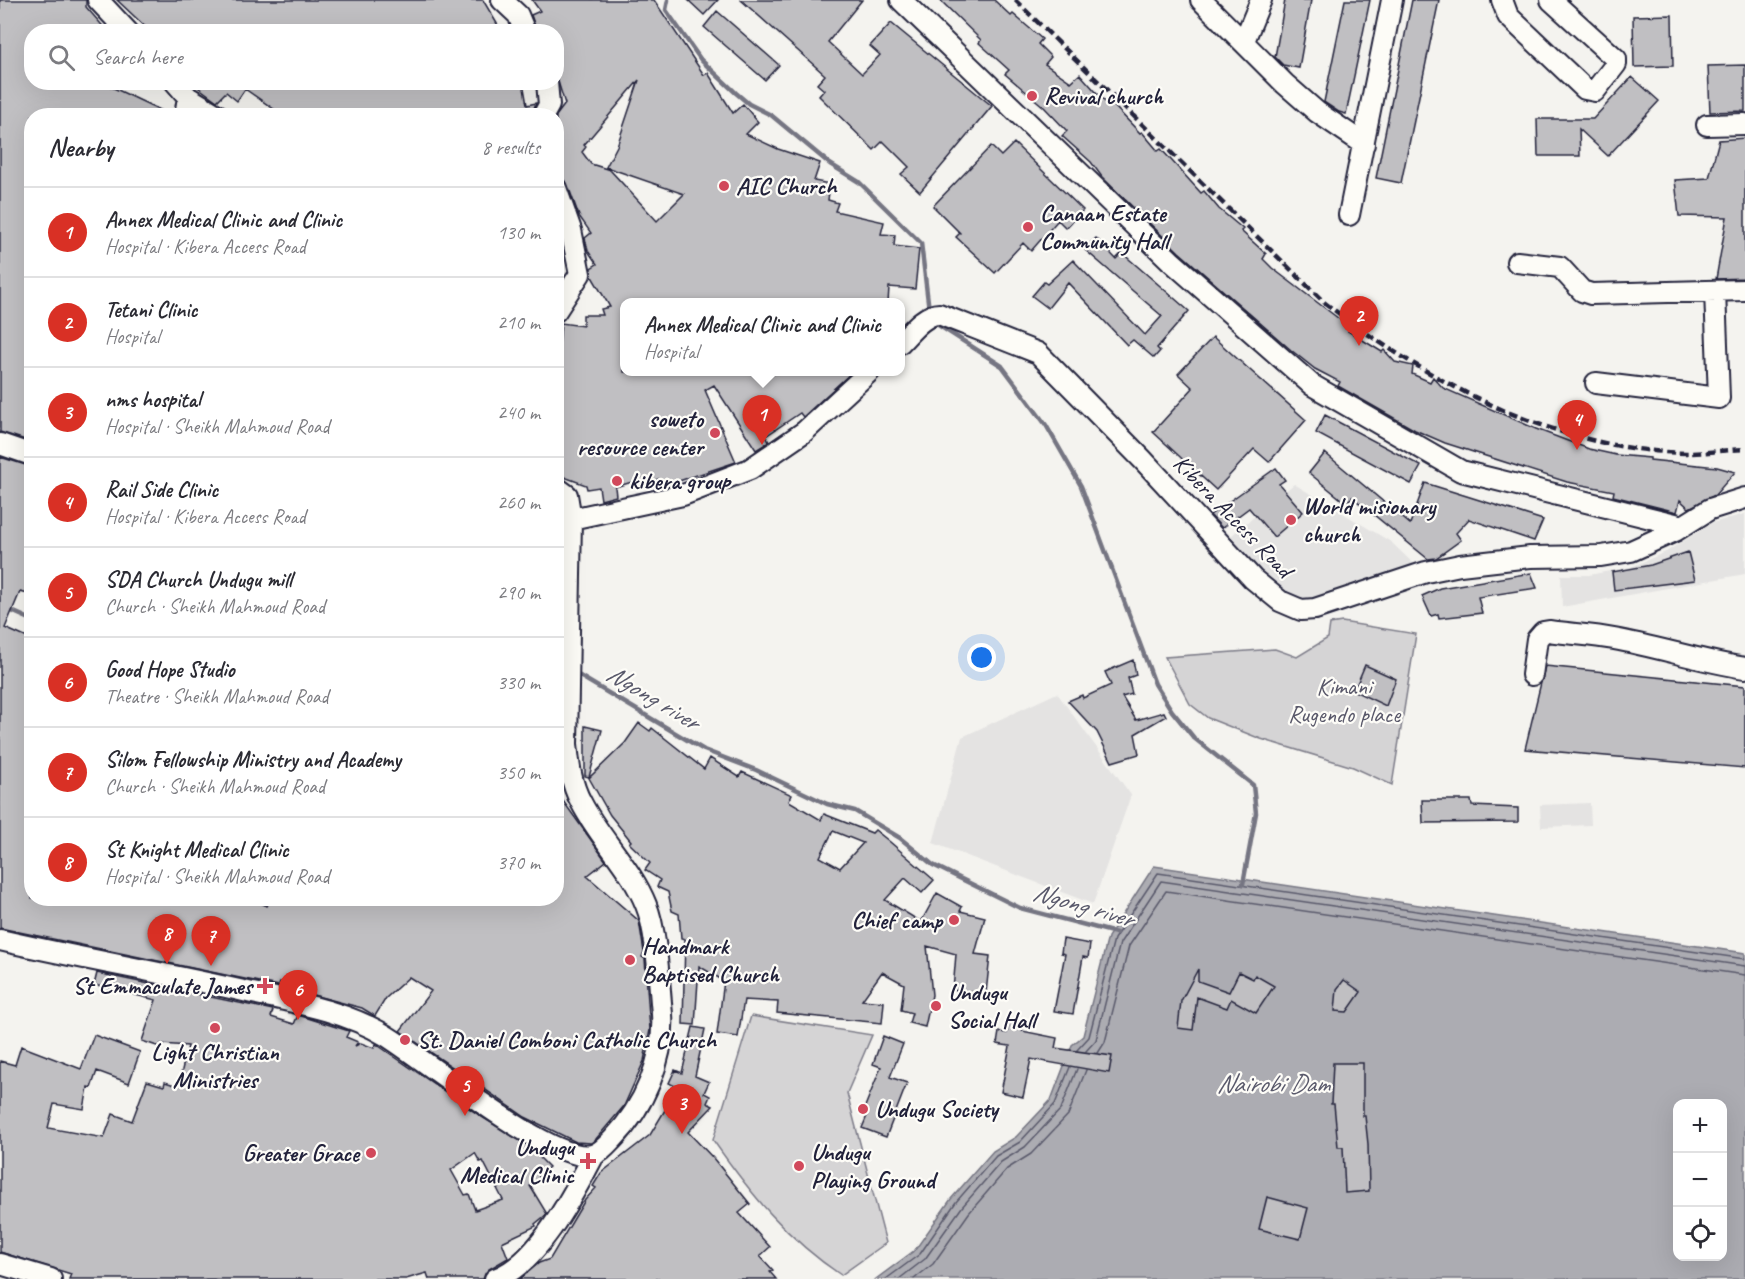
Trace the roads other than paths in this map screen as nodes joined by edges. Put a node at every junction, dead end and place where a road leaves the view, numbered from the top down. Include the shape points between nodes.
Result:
1 (98, 0) edge
2 (502, 0) edge
3 (901, 0) edge
4 (1201, 0) edge
5 (1261, 0) edge
6 (1392, 0) edge
7 (1502, 0) edge
8 (1560, 4) edge
9 (120, 24) edge
10 (522, 24) edge
11 (1244, 40) junction
12 (548, 90) edge
13 (183, 98) edge
14 (203, 108) edge
15 (547, 108) edge
16 (1745, 124) edge
17 (1707, 125) dead end
18 (1364, 144) junction
19 (564, 210) edge
20 (1349, 215) dead end
21 (1516, 262) dead end
22 (1745, 290) edge
23 (1715, 291) junction
24 (564, 299) edge
25 (905, 339) edge
26 (865, 376) edge
27 (1596, 383) dead end
28 (0, 444) edge
29 (24, 453) edge
30 (564, 493) edge
31 (1745, 498) edge
32 (571, 519) junction
33 (1683, 526) junction
34 (1745, 668) edge
35 (1532, 675) dead end
36 (0, 940) edge
37 (594, 1155) junction
38 (0, 1264) edge
39 (51, 1279) edge
40 (495, 1279) edge

1 - 9 street
2 - 10 street
3 - 33 street via 1171,261 1312,385 1461,471
4 - 11 street
5 - 11 street
6 - 18 street
7 - 8 street via 1508,16 1585,89 1595,91 1616,59
11 - 18 street via 1317,112
12 - 15 street
13 - 14 street
16 - 17 street
18 - 20 street
19 - 24 street via 580,274
21 - 23 street via 1560,267 1582,291 1591,294
22 - 23 street
23 - 27 street via 1719,398
25 - 33 street, Kibera Access Road via 929,317 947,317 1038,353 1253,579 1294,608 1315,609 1426,572 1460,565 1530,557 1601,556 1631,550
26 - 32 street via 804,432 750,469 683,495
28 - 29 street
30 - 32 street
31 - 33 street, Kibera Access Road via 1710,509
32 - 37 street via 567,744 571,774 580,802 646,905 662,1015 657,1061 642,1098 621,1131
34 - 35 street via 1612,638 1549,631 1537,639
36 - 37 street via 277,998 342,1017 383,1034 549,1144 571,1154
37 - 40 street via 549,1234 505,1276
38 - 39 street

